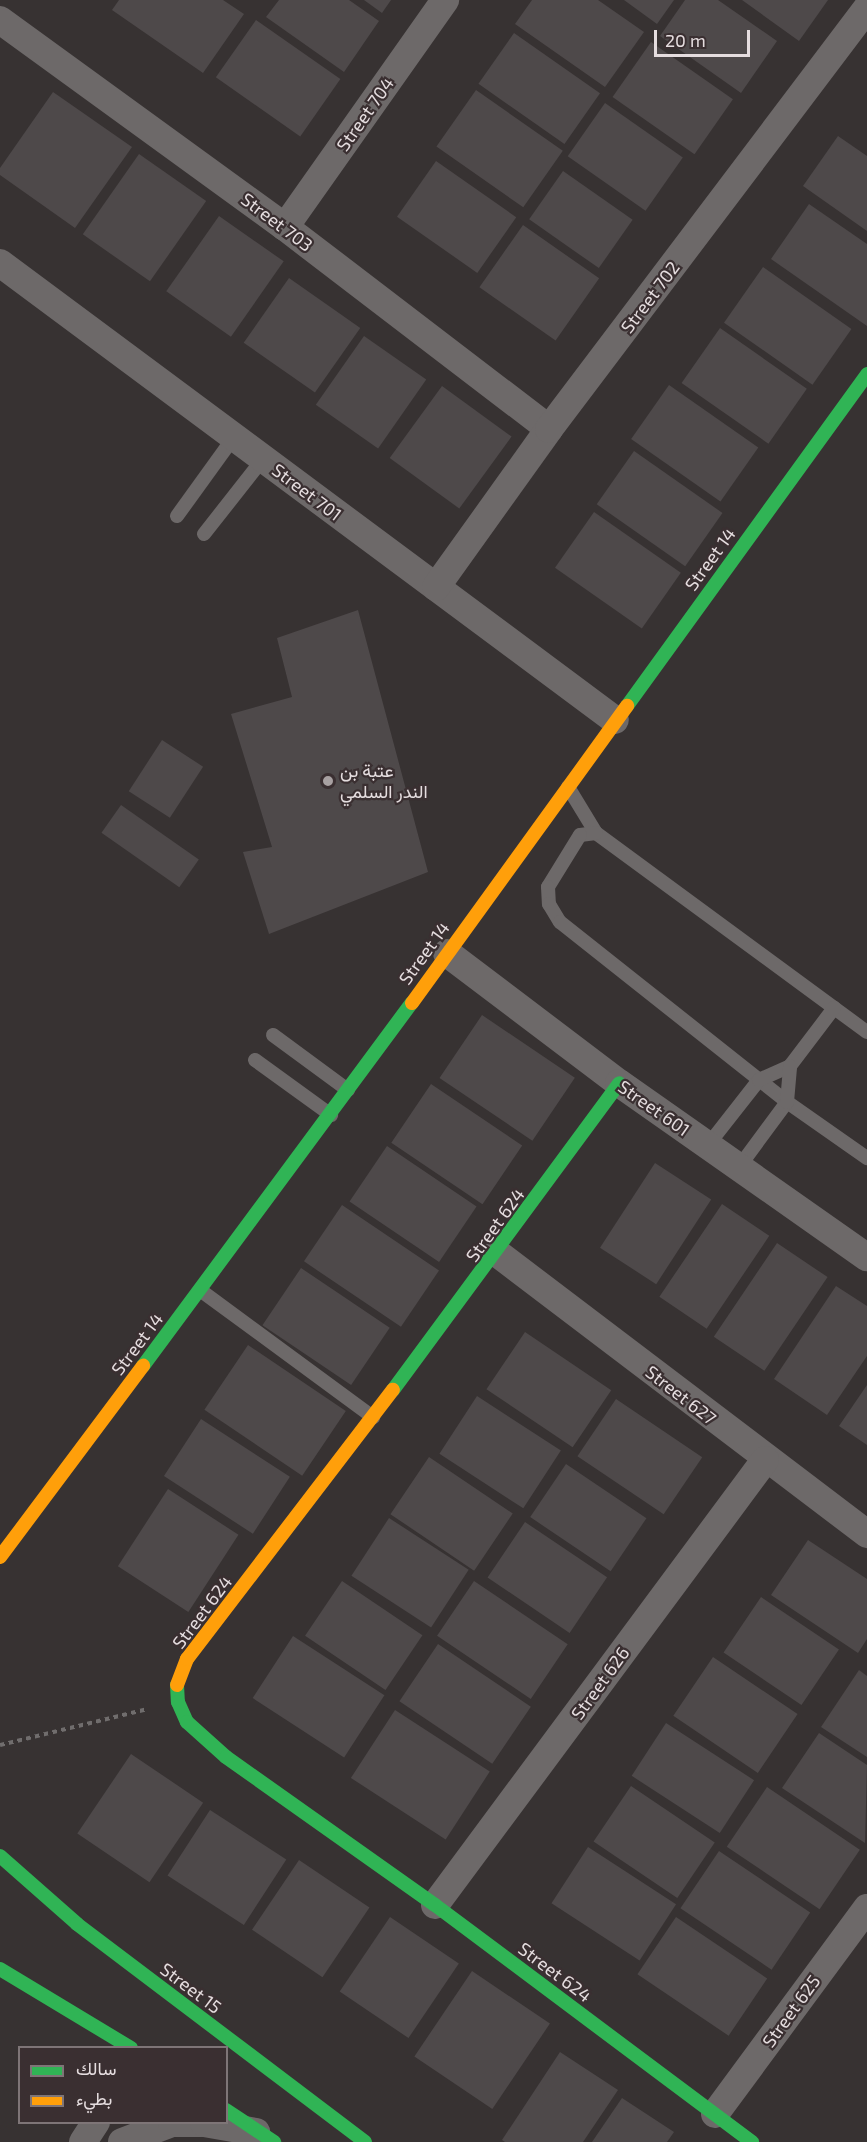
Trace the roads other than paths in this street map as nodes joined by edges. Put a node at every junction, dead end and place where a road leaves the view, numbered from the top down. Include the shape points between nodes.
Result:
1 (13, 0) edge
2 (445, 0) edge
3 (867, 8) edge
4 (0, 19) edge
5 (285, 227) junction
6 (1, 267) edge
7 (867, 374) edge
8 (549, 429) junction
9 (234, 437) junction
10 (263, 459) junction
11 (177, 516) dead end
12 (204, 534) dead end
13 (436, 587) junction
14 (615, 720) junction
15 (567, 786) junction
16 (596, 833) junction
17 (447, 953) junction
18 (834, 1008) junction
19 (867, 1032) edge
20 (273, 1035) dead end
21 (255, 1060) dead end
22 (790, 1066) junction
23 (759, 1080) junction
24 (619, 1083) junction
25 (348, 1090) junction
26 (787, 1102) junction
27 (331, 1115) junction
28 (708, 1145) junction
29 (867, 1158) edge
30 (739, 1167) junction
31 (497, 1253) junction
32 (867, 1257) edge
33 (200, 1290) junction
34 (373, 1417) junction
35 (765, 1460) junction
36 (867, 1534) edge
37 (3, 1553) edge
38 (0, 1571) edge
39 (0, 1856) edge
40 (435, 1905) junction
41 (867, 1908) edge
42 (0, 1969) edge
43 (89, 2020) junction
44 (102, 2046) edge
45 (128, 2046) edge
46 (228, 2111) edge
47 (715, 2114) junction
48 (95, 2124) edge
49 (169, 2124) edge
50 (209, 2124) edge
51 (268, 2137) edge
52 (83, 2142) edge
53 (122, 2142) edge
54 (364, 2142) edge
55 (752, 2142) edge

1 - 4 street
2 - 5 street, Street 704
3 - 8 street, Street 702
4 - 5 street, Street 703
5 - 8 street, Street 703
6 - 9 street, Street 701
7 - 14 street, Street 14
8 - 13 street, Street 702
9 - 10 street, Street 701
9 - 11 lane
10 - 12 lane
10 - 13 street, Street 701
13 - 14 street, Street 701
14 - 15 street, Street 14
15 - 16 lane
15 - 17 street, Street 14
16 - 18 lane
16 - 23 lane via 580,835 548,887 549,904 560,922
17 - 24 street, Street 601
17 - 25 street, Street 14
18 - 19 lane
18 - 22 lane
20 - 25 lane
21 - 27 lane
22 - 23 lane
22 - 26 lane
23 - 26 lane
23 - 28 lane
24 - 28 street, Street 601
24 - 31 street, Street 624
25 - 27 street, Street 14
26 - 29 lane
26 - 30 lane
27 - 33 street, Street 14
28 - 30 street, Street 601
30 - 32 street, Street 601
31 - 34 street, Street 624
31 - 35 street, Street 627
33 - 34 lane
33 - 37 street, Street 14
34 - 40 street, Street 624 via 187,1659 177,1684 178,1702 187,1722 226,1757
35 - 36 street, Street 627
35 - 40 street, Street 626
37 - 38 street, Street 14
39 - 54 street, Street 15 via 77,1924
40 - 47 street, Street 624
41 - 47 street, Street 625
42 - 43 street
43 - 44 street
43 - 45 street
46 - 51 street
47 - 55 street, Street 624
48 - 52 street
49 - 53 street
50 - 51 street

